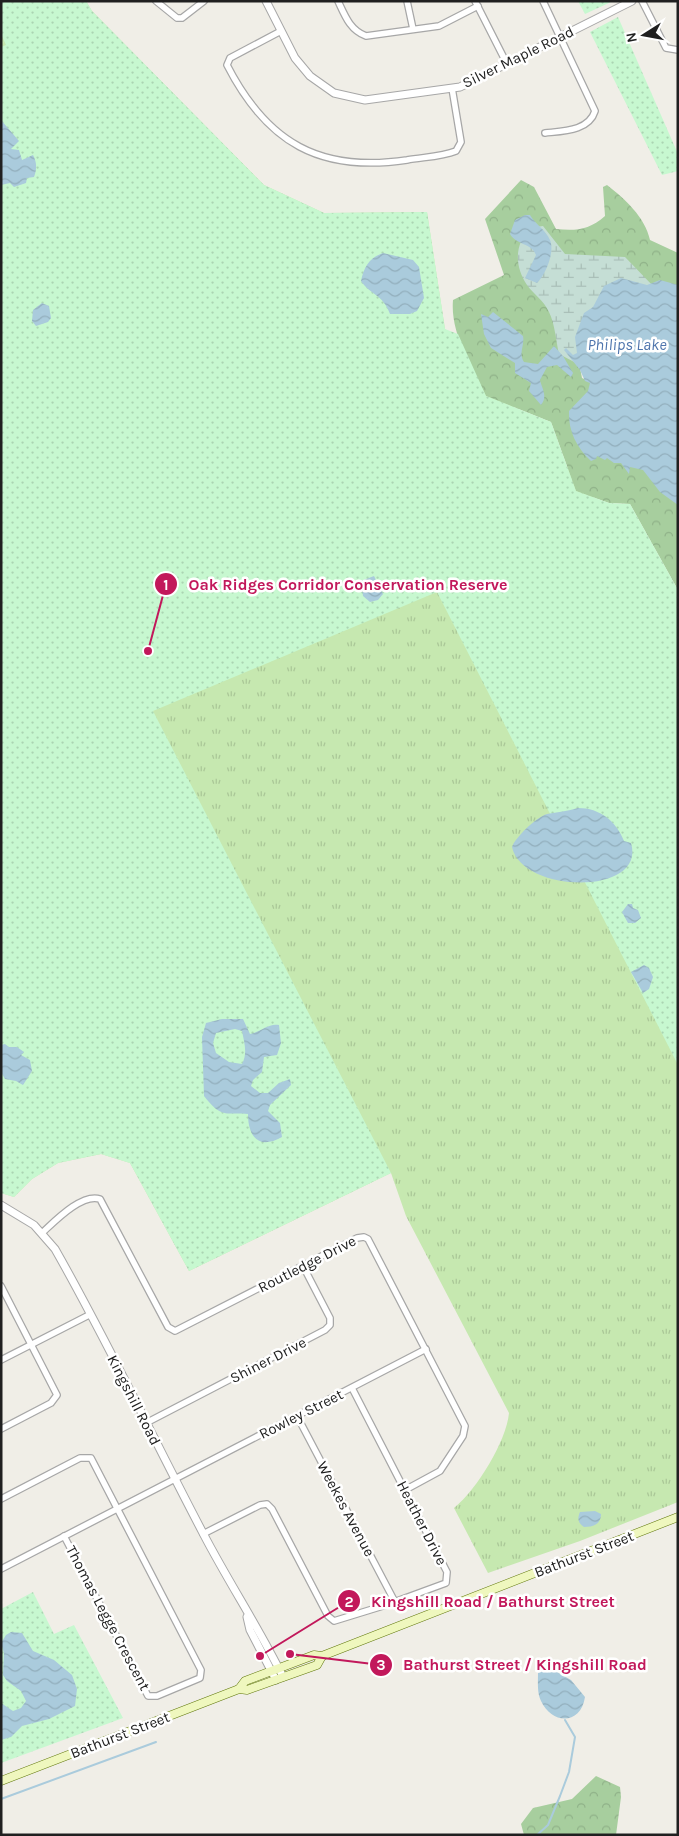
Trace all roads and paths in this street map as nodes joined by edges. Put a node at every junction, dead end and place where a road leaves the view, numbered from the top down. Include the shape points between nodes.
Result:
1 (156, 1) edge
2 (204, 1) edge
3 (266, 1) edge
4 (338, 1) edge
5 (407, 1) edge
6 (543, 1) edge
7 (632, 1) edge
8 (642, 1) edge
9 (477, 4) edge
10 (413, 29) junction
11 (281, 31) junction
12 (561, 37) junction
13 (678, 50) edge
14 (507, 64) junction
15 (452, 88) junction
16 (545, 133) dead end
17 (1, 1205) edge
18 (43, 1232) junction
19 (303, 1266) junction
20 (1, 1286) edge
21 (89, 1314) junction
22 (32, 1344) junction
23 (426, 1349) junction
24 (1, 1360) edge
25 (352, 1388) junction
26 (297, 1416) junction
27 (146, 1423) junction
28 (1, 1429) edge
29 (175, 1479) junction
30 (404, 1490) junction
31 (1, 1499) edge
32 (118, 1509) junction
33 (678, 1517) edge
34 (203, 1534) junction
35 (64, 1536) junction
36 (1, 1569) edge
37 (395, 1602) junction
38 (322, 1656) junction
39 (275, 1670) junction
40 (279, 1678) junction
41 (239, 1689) junction
42 (1, 1781) edge

1 - 2 street via 177,18 182,18
3 - 11 street, Silver Maple Road
4 - 10 street via 351,26 362,34 372,36
5 - 10 street
6 - 12 street
7 - 12 street, Silver Maple Road
8 - 13 street via 666,48
9 - 10 street via 445,24
9 - 14 street
11 - 15 street, Silver Maple Road via 295,58 310,76 324,88 342,96 374,100
11 - 15 street via 230,58 227,65 246,100 266,123 300,147 326,158 374,164 456,151 461,142
12 - 14 street, Silver Maple Road
12 - 16 street via 595,111 585,125
14 - 15 street, Silver Maple Road
17 - 18 street, Kingshill Road
18 - 19 street, Routledge Drive via 72,1207 100,1199 172,1331
18 - 21 street, Kingshill Road via 60,1257
19 - 23 street, Routledge Drive via 364,1236
19 - 27 street, Shiner Drive via 330,1318 330,1325
20 - 22 street
21 - 22 street
21 - 27 street, Kingshill Road
22 - 24 street
22 - 28 street via 57,1395 51,1404
23 - 25 street, Rowley Street
23 - 30 street, Routledge Drive via 464,1423 464,1433 440,1471
25 - 26 street, Rowley Street
25 - 30 street, Heather Drive
26 - 29 street, Rowley Street
26 - 37 street, Weekes Avenue
27 - 29 street, Kingshill Road
29 - 32 street, Rowley Street
29 - 34 street, Kingshill Road
30 - 37 street, Heather Drive via 448,1578 442,1585
31 - 32 street via 86,1456 92,1460
32 - 35 street, Rowley Street
32 - 35 street, Thomas Legge Crescent via 201,1670 198,1680 154,1697 146,1693
33 - 38 main road, Bathurst Street
34 - 37 street, Heather Drive via 267,1504 331,1620
34 - 39 street, Kingshill Road via 247,1614 257,1626
35 - 36 street, Rowley Street
38 - 39 main road, Bathurst Street via 314,1655
38 - 40 main road, Bathurst Street via 317,1665
39 - 40 street, Kingshill Road
39 - 41 main road, Bathurst Street via 245,1681
40 - 41 main road, Bathurst Street via 247,1690
41 - 42 main road, Bathurst Street

